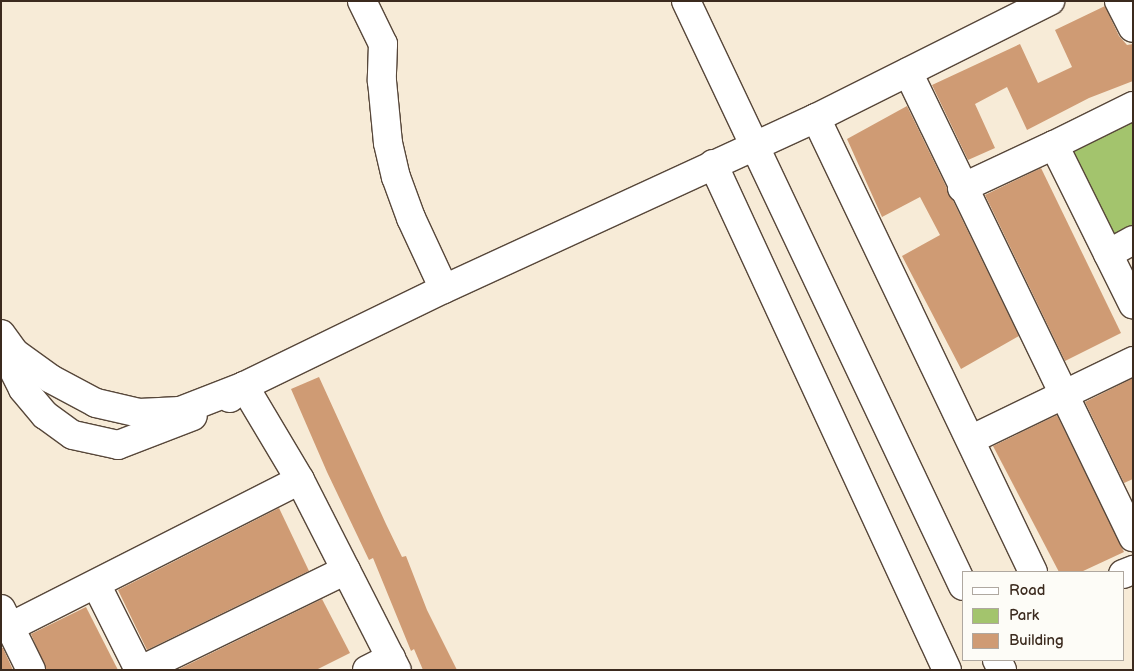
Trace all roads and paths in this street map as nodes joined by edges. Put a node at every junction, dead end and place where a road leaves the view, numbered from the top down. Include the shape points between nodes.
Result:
1 (362, 1) edge
2 (686, 1) edge
3 (1050, 1) edge
4 (1119, 1) edge
5 (1133, 28) edge
6 (908, 72) junction
7 (1133, 106) edge
8 (816, 118) junction
9 (1054, 145) junction
10 (756, 146) junction
11 (713, 164) junction
12 (962, 188) junction
13 (1133, 240) edge
14 (1108, 254) junction
15 (444, 289) junction
16 (1133, 304) edge
17 (1, 334) edge
18 (1, 344) edge
19 (1133, 360) edge
20 (244, 386) junction
21 (12, 394) edge
22 (1062, 395) junction
23 (972, 439) junction
24 (300, 480) junction
25 (1133, 537) edge
26 (346, 570) junction
27 (1032, 571) edge
28 (96, 584) junction
29 (962, 584) edge
30 (6, 618) edge
31 (385, 666) edge
32 (31, 670) edge
33 (140, 670) edge
34 (946, 670) edge

1 - 15 street via 383,44 384,99 396,176 411,218
2 - 10 street
3 - 6 street
4 - 5 street
6 - 8 street
6 - 12 street
7 - 9 street
8 - 10 street
8 - 23 street
9 - 12 street
9 - 14 street
10 - 11 street
10 - 29 street
11 - 15 street
11 - 34 street
12 - 22 street
13 - 14 street
14 - 16 street
15 - 20 street
17 - 20 street via 15,353 51,379 96,403 139,413 180,411
18 - 21 street
19 - 22 street
20 - 21 street via 230,398 199,414 118,444 72,435
20 - 24 street
22 - 23 street
22 - 25 street
23 - 27 street
24 - 26 street
24 - 28 street
26 - 31 street
26 - 33 street
28 - 30 street
28 - 33 street
30 - 32 street

